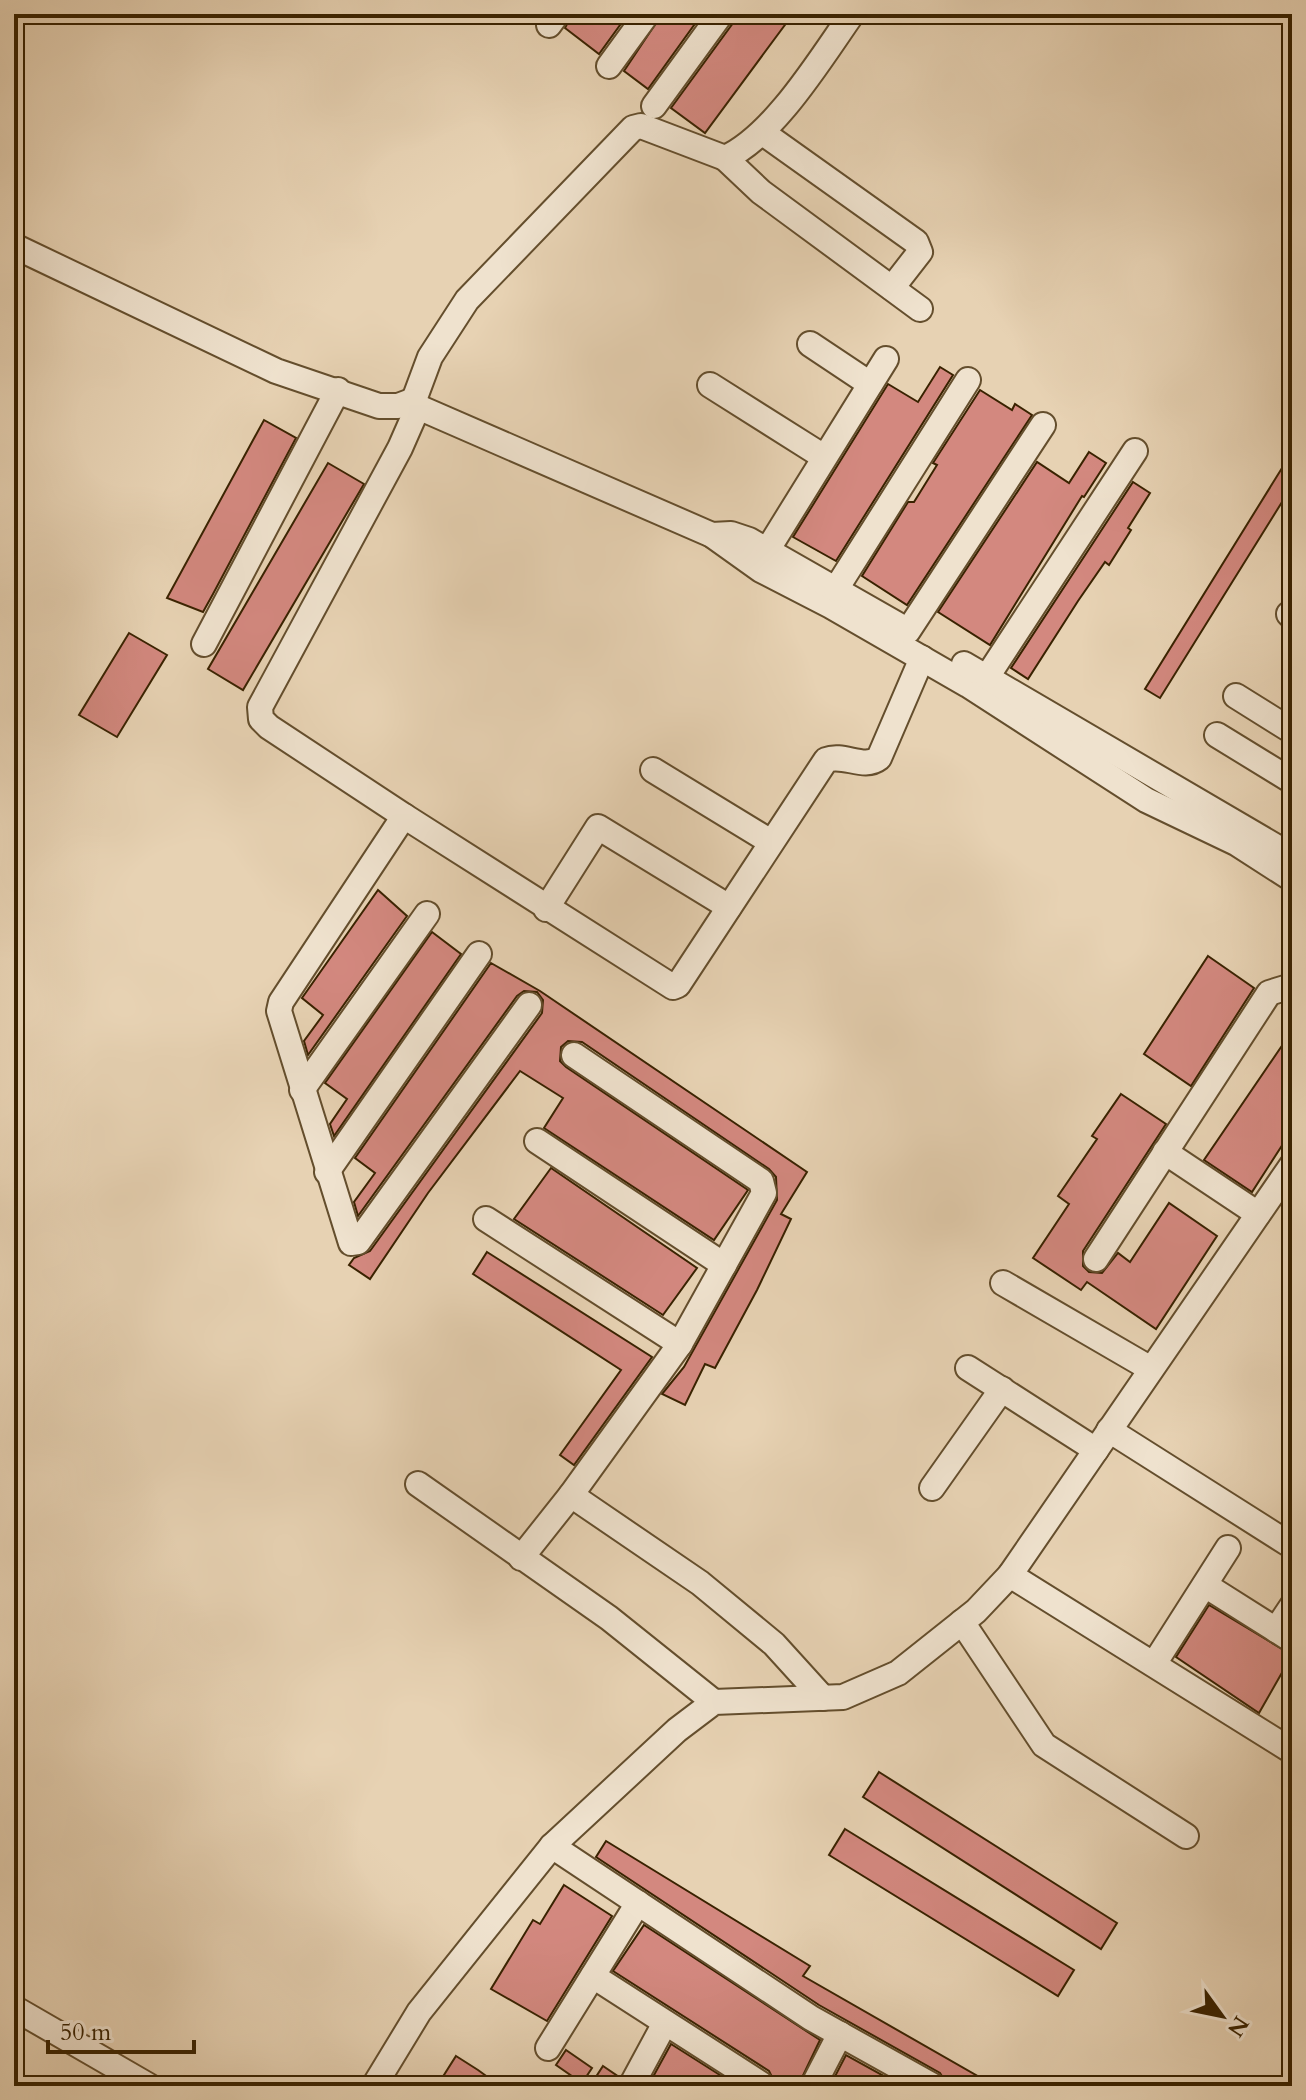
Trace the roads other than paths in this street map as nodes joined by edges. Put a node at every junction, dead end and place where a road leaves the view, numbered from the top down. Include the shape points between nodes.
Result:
1 (647, 14) edge
2 (721, 14) edge
3 (852, 14) edge
4 (609, 66) dead end
5 (654, 106) dead end
6 (763, 133) junction
7 (725, 158) junction
8 (14, 247) edge
9 (892, 288) junction
10 (920, 309) dead end
11 (810, 344) dead end
12 (886, 359) dead end
13 (968, 380) dead end
14 (870, 384) junction
15 (710, 385) dead end
16 (338, 390) junction
17 (416, 404) junction
18 (1043, 425) dead end
19 (1135, 451) dead end
20 (824, 457) junction
21 (712, 535) junction
22 (768, 549) junction
23 (836, 589) junction
24 (908, 631) junction
25 (204, 644) dead end
26 (922, 658) junction
27 (987, 677) junction
28 (1236, 696) dead end
29 (1292, 731) edge
30 (1217, 735) dead end
31 (653, 770) dead end
32 (1292, 781) edge
33 (404, 816) junction
34 (771, 842) junction
35 (1291, 860) edge
36 (729, 907) junction
37 (546, 909) junction
38 (427, 914) dead end
39 (479, 954) dead end
40 (1292, 993) edge
41 (529, 1005) dead end
42 (574, 1055) dead end
43 (302, 1090) junction
44 (537, 1141) dead end
45 (1165, 1152) junction
46 (327, 1172) junction
47 (1288, 1180) edge
48 (1258, 1214) junction
49 (486, 1219) dead end
50 (1096, 1259) dead end
51 (724, 1265) junction
52 (1003, 1283) dead end
53 (680, 1344) junction
54 (968, 1368) dead end
55 (1151, 1369) junction
56 (1002, 1389) junction
57 (1103, 1440) junction
58 (418, 1484) dead end
59 (932, 1488) dead end
60 (571, 1495) junction
61 (1292, 1546) edge
62 (1228, 1548) dead end
63 (521, 1558) junction
64 (1010, 1575) junction
65 (1205, 1585) junction
66 (1292, 1606) edge
67 (962, 1622) junction
68 (1284, 1635) edge
69 (1154, 1664) junction
70 (823, 1698) junction
71 (714, 1702) junction
72 (1292, 1751) edge
73 (1186, 1836) dead end
74 (552, 1846) junction
75 (638, 1903) junction
76 (593, 1976) junction
77 (14, 2008) edge
78 (665, 2023) junction
79 (840, 2034) junction
80 (548, 2048) dead end
81 (761, 2084) dead end
82 (149, 2086) edge
83 (374, 2086) edge
84 (631, 2086) edge
85 (813, 2086) edge
86 (933, 2086) edge

1 - 4 street
2 - 5 street
3 - 6 street
6 - 7 street
6 - 9 street via 916,242 920,252
7 - 9 street via 761,192
7 - 17 street via 641,126 624,134 467,300 430,357
8 - 16 street via 276,371
9 - 10 street
11 - 14 street
12 - 14 street
13 - 23 street
14 - 20 street
15 - 20 street
16 - 17 street via 379,406
16 - 25 street
17 - 21 street
17 - 33 street via 400,448 260,707 261,719 269,727
18 - 24 street
19 - 27 street
20 - 22 street
21 - 22 street via 731,534
21 - 26 street via 761,570
22 - 23 street
23 - 24 street
24 - 27 street
26 - 34 street via 879,758 869,763 826,760
26 - 35 street via 1146,800 1236,843
27 - 35 street
28 - 29 street
30 - 32 street
31 - 34 street
33 - 37 street
33 - 43 street via 281,1002 280,1018
34 - 36 street
36 - 37 street via 673,987
36 - 37 street via 598,827
38 - 43 street
39 - 46 street
40 - 45 street via 1285,988 1269,993
41 - 46 street via 358,1242 347,1237
42 - 51 street via 761,1181 764,1193
43 - 46 street
44 - 51 street
45 - 48 street
45 - 50 street
47 - 48 street
48 - 55 street
49 - 53 street
51 - 53 street
52 - 55 street
53 - 60 street
54 - 56 street
55 - 57 street
56 - 57 street
56 - 59 street
57 - 61 street
57 - 64 street
58 - 63 street
60 - 63 street
60 - 70 street via 700,1583 774,1644
62 - 65 street
63 - 71 street via 609,1618
64 - 67 street
64 - 69 street
65 - 68 street
65 - 69 street
66 - 68 street
67 - 70 street via 898,1673 843,1697
67 - 73 street via 1044,1745
69 - 72 street
70 - 71 street
71 - 74 street
74 - 75 street
74 - 83 street via 419,2012
75 - 76 street
75 - 79 street
76 - 78 street
76 - 80 street
77 - 82 street
78 - 81 street
78 - 84 street
79 - 85 street
79 - 86 street

